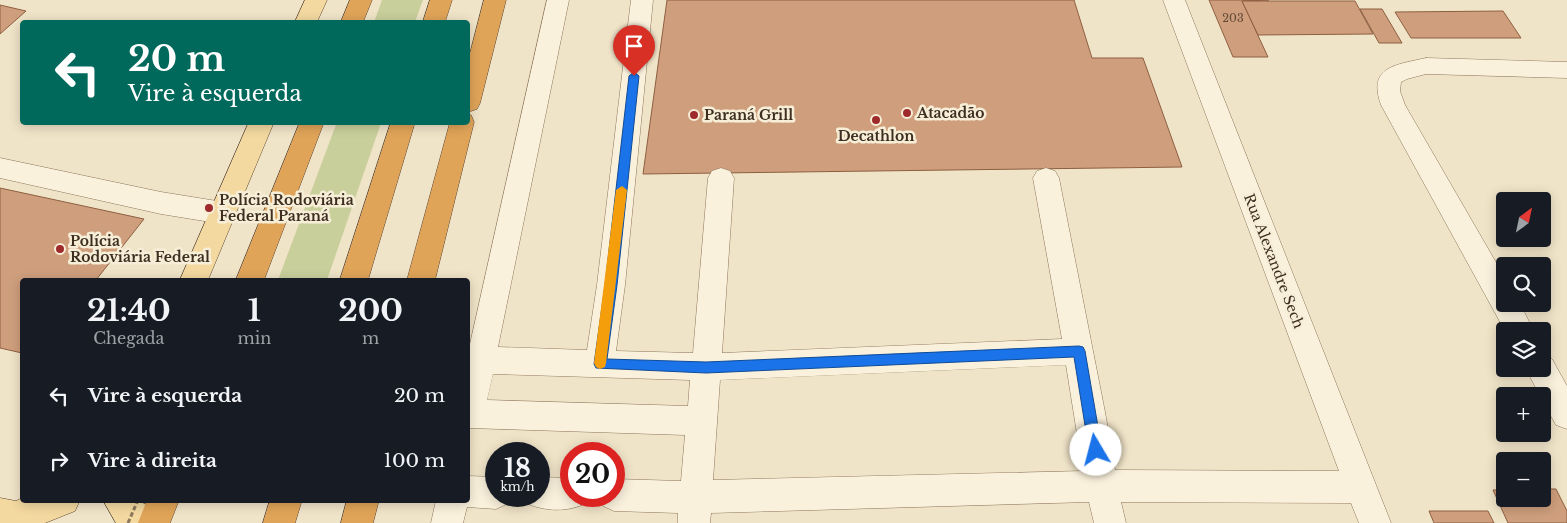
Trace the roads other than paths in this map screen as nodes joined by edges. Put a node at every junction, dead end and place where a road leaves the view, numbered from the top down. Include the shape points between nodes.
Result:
1 (316, 0) edge
2 (361, 0) edge
3 (441, 0) edge
4 (495, 0) edge
5 (558, 0) edge
6 (642, 0) edge
7 (1174, 0) edge
8 (307, 20) edge
9 (353, 20) edge
10 (435, 20) edge
11 (1567, 70) edge
12 (470, 96) edge
13 (261, 125) edge
14 (311, 125) edge
15 (402, 125) edge
16 (461, 125) edge
17 (0, 168) edge
18 (721, 178) dead end
19 (1046, 178) dead end
20 (223, 213) junction
21 (195, 278) edge
22 (251, 278) edge
23 (355, 278) edge
24 (422, 278) edge
25 (1515, 322) edge
26 (1079, 351) junction
27 (480, 360) junction
28 (600, 364) junction
29 (706, 368) junction
30 (1546, 377) edge
31 (470, 408) edge
32 (1567, 415) edge
33 (470, 417) edge
34 (702, 421) junction
35 (1101, 486) junction
36 (1361, 487) junction
37 (470, 492) edge
38 (485, 493) edge
39 (625, 498) edge
40 (56, 503) edge
41 (121, 503) edge
42 (162, 503) edge
43 (285, 503) edge
44 (362, 503) edge
45 (451, 503) edge
46 (0, 514) edge
47 (694, 516) edge
48 (144, 523) edge
49 (154, 523) edge
50 (279, 523) edge
51 (357, 523) edge
52 (447, 523) edge
53 (1110, 523) edge
54 (1375, 523) edge

1 - 8 main road
2 - 9 highway
3 - 10 highway
4 - 12 highway
5 - 27 street
6 - 28 street
7 - 36 street, Rua Alexandre Sech
11 - 25 street via 1426,66 1400,72 1390,78 1388,91 1393,104
13 - 20 main road
14 - 22 highway
15 - 23 highway
16 - 24 highway
17 - 20 street
18 - 29 street
19 - 26 street
20 - 21 main road
26 - 29 street
26 - 35 street
27 - 28 street
27 - 31 street
28 - 29 street
29 - 34 street
30 - 32 street
33 - 34 street
34 - 47 street
35 - 36 street
35 - 47 street
35 - 53 street
36 - 54 street, Rua Alexandre Sech
37 - 38 street
39 - 47 street
40 - 46 main road via 16,517
41 - 48 main road via 125,510
42 - 49 highway
43 - 50 highway
44 - 51 highway
45 - 52 street

